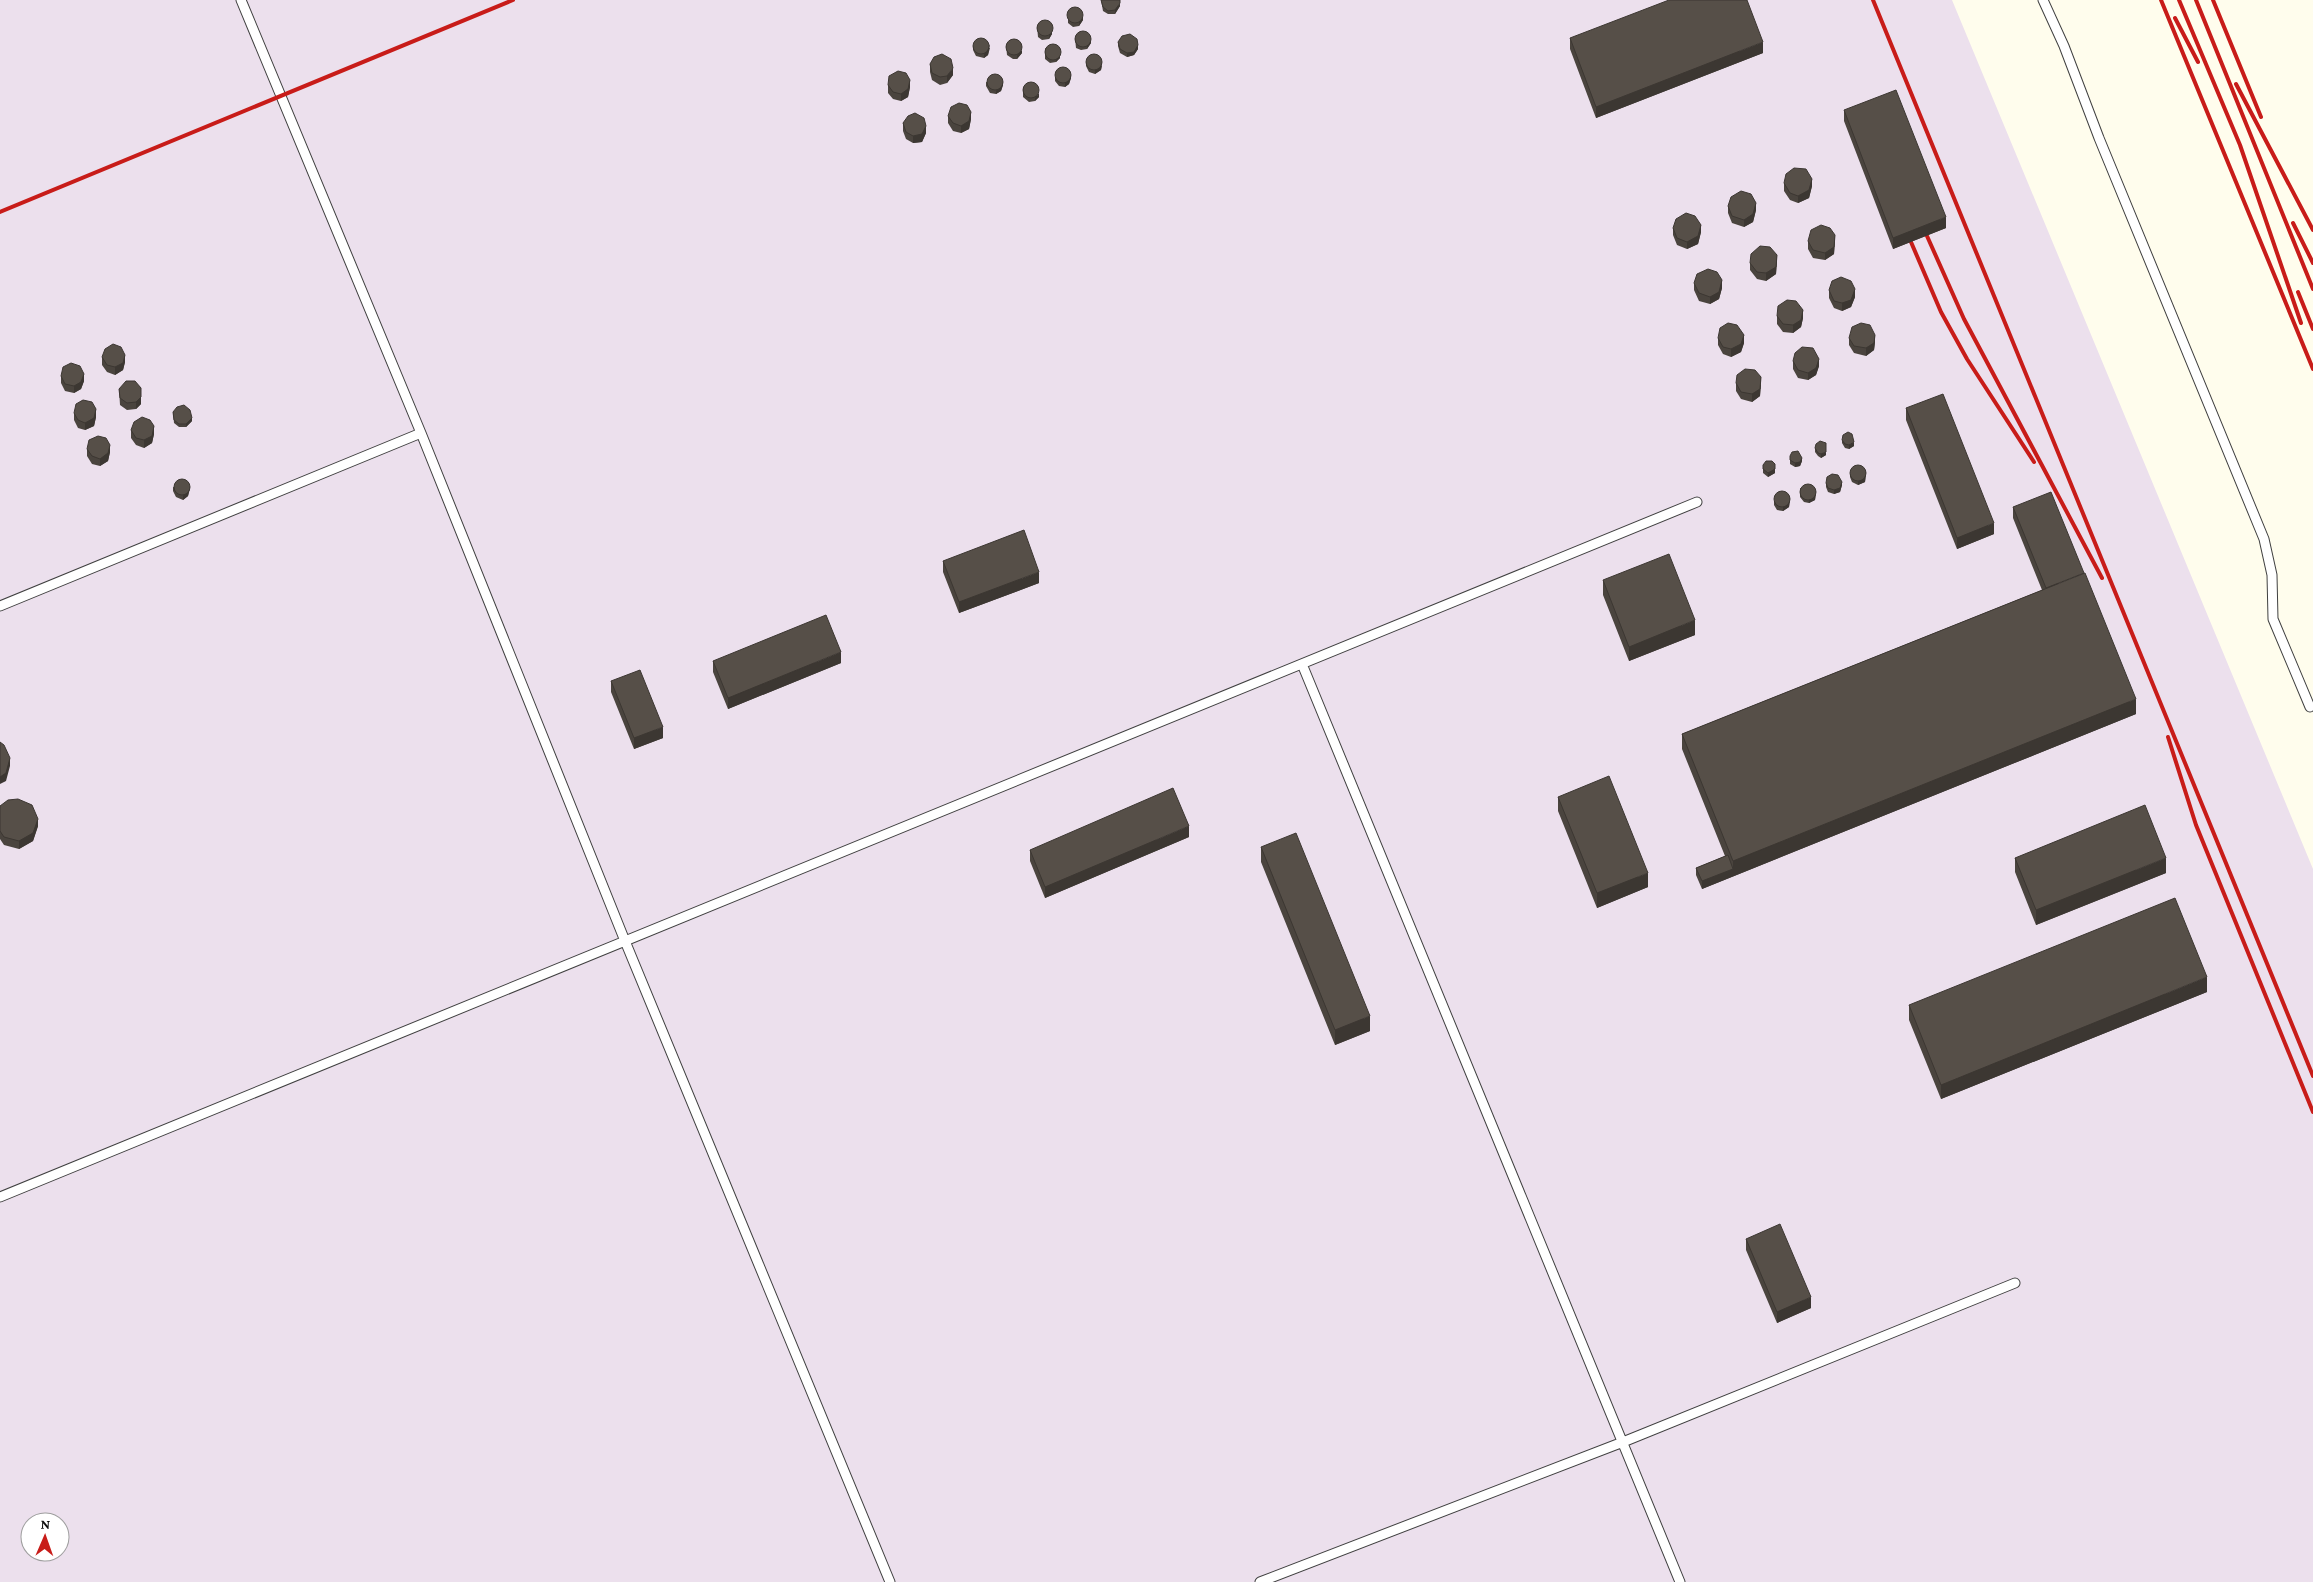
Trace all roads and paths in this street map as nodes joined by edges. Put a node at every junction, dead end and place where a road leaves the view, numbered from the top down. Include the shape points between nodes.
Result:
1 (241, 0) edge
2 (2043, 0) edge
3 (421, 433) junction
4 (1697, 502) dead end
5 (0, 606) edge
6 (1302, 664) junction
7 (2310, 707) dead end
8 (626, 941) junction
9 (0, 1197) edge
10 (2015, 1283) dead end
11 (1623, 1442) junction
12 (890, 1582) edge
13 (1260, 1582) edge
14 (1680, 1582) edge

1 - 3 lane
2 - 7 lane via 2264,539 2272,575 2273,619
3 - 5 lane
3 - 8 lane
4 - 6 lane
6 - 8 lane
6 - 11 lane
8 - 9 lane
8 - 12 lane
10 - 11 lane
11 - 13 lane
11 - 14 lane

